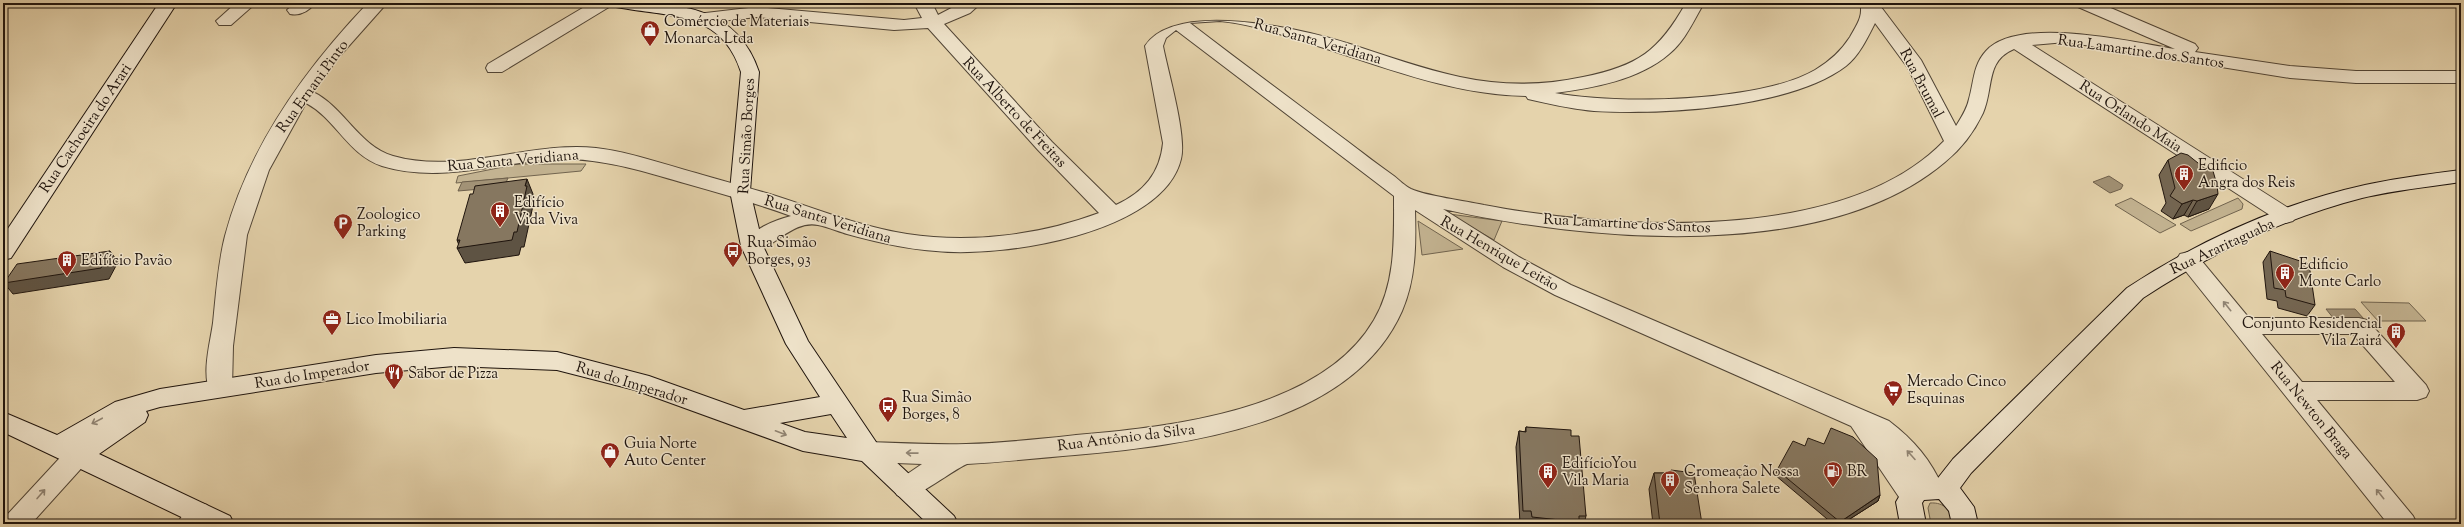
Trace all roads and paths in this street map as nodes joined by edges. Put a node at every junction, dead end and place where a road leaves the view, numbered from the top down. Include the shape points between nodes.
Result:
1 (168, 3) edge
2 (247, 3) edge
3 (378, 3) edge
4 (603, 3) edge
5 (622, 3) edge
6 (923, 3) edge
7 (972, 3) edge
8 (1695, 3) edge
9 (2084, 3) edge
10 (1870, 5) edge
11 (703, 18) junction
12 (225, 21) dead end
13 (933, 22) junction
14 (1177, 22) junction
15 (2016, 42) junction
16 (2226, 64) junction
17 (496, 68) dead end
18 (2461, 76) edge
19 (1511, 91) junction
20 (302, 94) junction
21 (1955, 142) junction
22 (2461, 176) edge
23 (740, 191) junction
24 (1404, 194) junction
25 (1114, 215) junction
26 (2286, 216) junction
27 (814, 218) junction
28 (752, 246) junction
29 (3, 253) edge
30 (2188, 259) junction
31 (2243, 326) junction
32 (220, 388) junction
33 (2298, 391) junction
34 (837, 404) junction
35 (745, 419) junction
36 (3, 421) edge
37 (68, 451) junction
38 (869, 452) junction
39 (965, 454) junction
40 (906, 488) junction
41 (1920, 507) edge
42 (203, 520) edge
43 (1967, 522) edge
44 (15, 524) edge
45 (945, 524) edge
46 (2404, 524) edge

1 - 29 street, Rua Cachoeira do Arari
2 - 12 street
3 - 20 street, Rua Ernani Pinto
4 - 17 street
5 - 11 street, Rua Simão Borges via 689,13
6 - 13 street, Rua Alberto de Freitas
7 - 13 street via 954,14
8 - 19 street, Rua Santa Veridiana via 1669,44 1654,57 1634,67 1608,77 1570,85
9 - 16 street
10 - 19 street via 1866,23 1840,61 1823,73 1766,92 1726,99 1633,106 1565,101
10 - 21 street, Rua Brumal via 1918,69 1938,115
11 - 13 street via 756,12 894,25
11 - 23 street, Rua Simão Borges via 733,42 746,60 750,72
13 - 25 street, Rua Alberto de Freitas via 1045,146
14 - 19 street, Rua Santa Veridiana via 1190,18 1220,16 1266,24 1437,76
14 - 24 street, Rua Henrique Leitão
14 - 25 street, Rua Santa Veridiana via 1156,37 1154,46 1172,127 1173,157 1169,171 1152,192
15 - 16 street, Rua Lamartine dos Santos via 2066,37
15 - 21 street, Rua Lamartine dos Santos via 1992,55 1987,61 1978,102
15 - 26 street, Rua Orlando Maia
16 - 18 street, Rua Lamartine dos Santos via 2356,77
20 - 23 street, Rua Santa Veridiana via 327,107 371,152 393,162 437,167 560,153 592,154 624,159
20 - 32 street, Rua Ernani Pinto via 274,137 259,170 236,235 219,370
21 - 24 street, Rua Lamartine dos Santos via 1945,154 1908,180 1864,200 1812,217 1760,225 1702,229 1567,223 1513,216
22 - 26 street, Rua Araritaguaba via 2351,195
23 - 27 street, Rua Santa Veridiana
23 - 28 street, Rua Simão Borges
24 - 39 street, Rua Antônio da Silva via 1406,255 1397,296 1382,328 1358,358 1320,386 1272,408 1198,429 1126,441
24 - 41 street, Rua Henrique Leitão via 1511,262 1563,290 1860,422
25 - 27 street, Rua Santa Veridiana via 1061,232 997,243 967,245 899,240
26 - 30 street, Rua Araritaguaba
27 - 28 street via 800,219 771,230
28 - 34 street, Rua Simão Borges via 798,344
31 -> 30 street, Rua Newton Braga
30 - 41 street, Rua Araritaguaba via 2135,293
31 - 33 street, Rua Newton Braga
31 - 33 street via 2359,326 2417,391
32 - 35 street, Rua do Imperador via 376,364 454,357 517,358 557,361 640,382
32 - 37 street, Rua do Imperador via 160,398
46 -> 33 street, Rua Newton Braga
34 - 35 street, Rua do Imperador
34 - 38 street
35 -> 38 street, Rua do Imperador via 803,441
36 - 37 street
37 - 42 street
44 -> 37 street, Rua do Imperador
39 -> 38 street, Rua Antônio da Silva
38 - 40 street
39 - 40 street, Rua Antônio da Silva via 945,462
40 - 45 street
41 - 43 street, Rua Henrique Leitão via 1961,507

